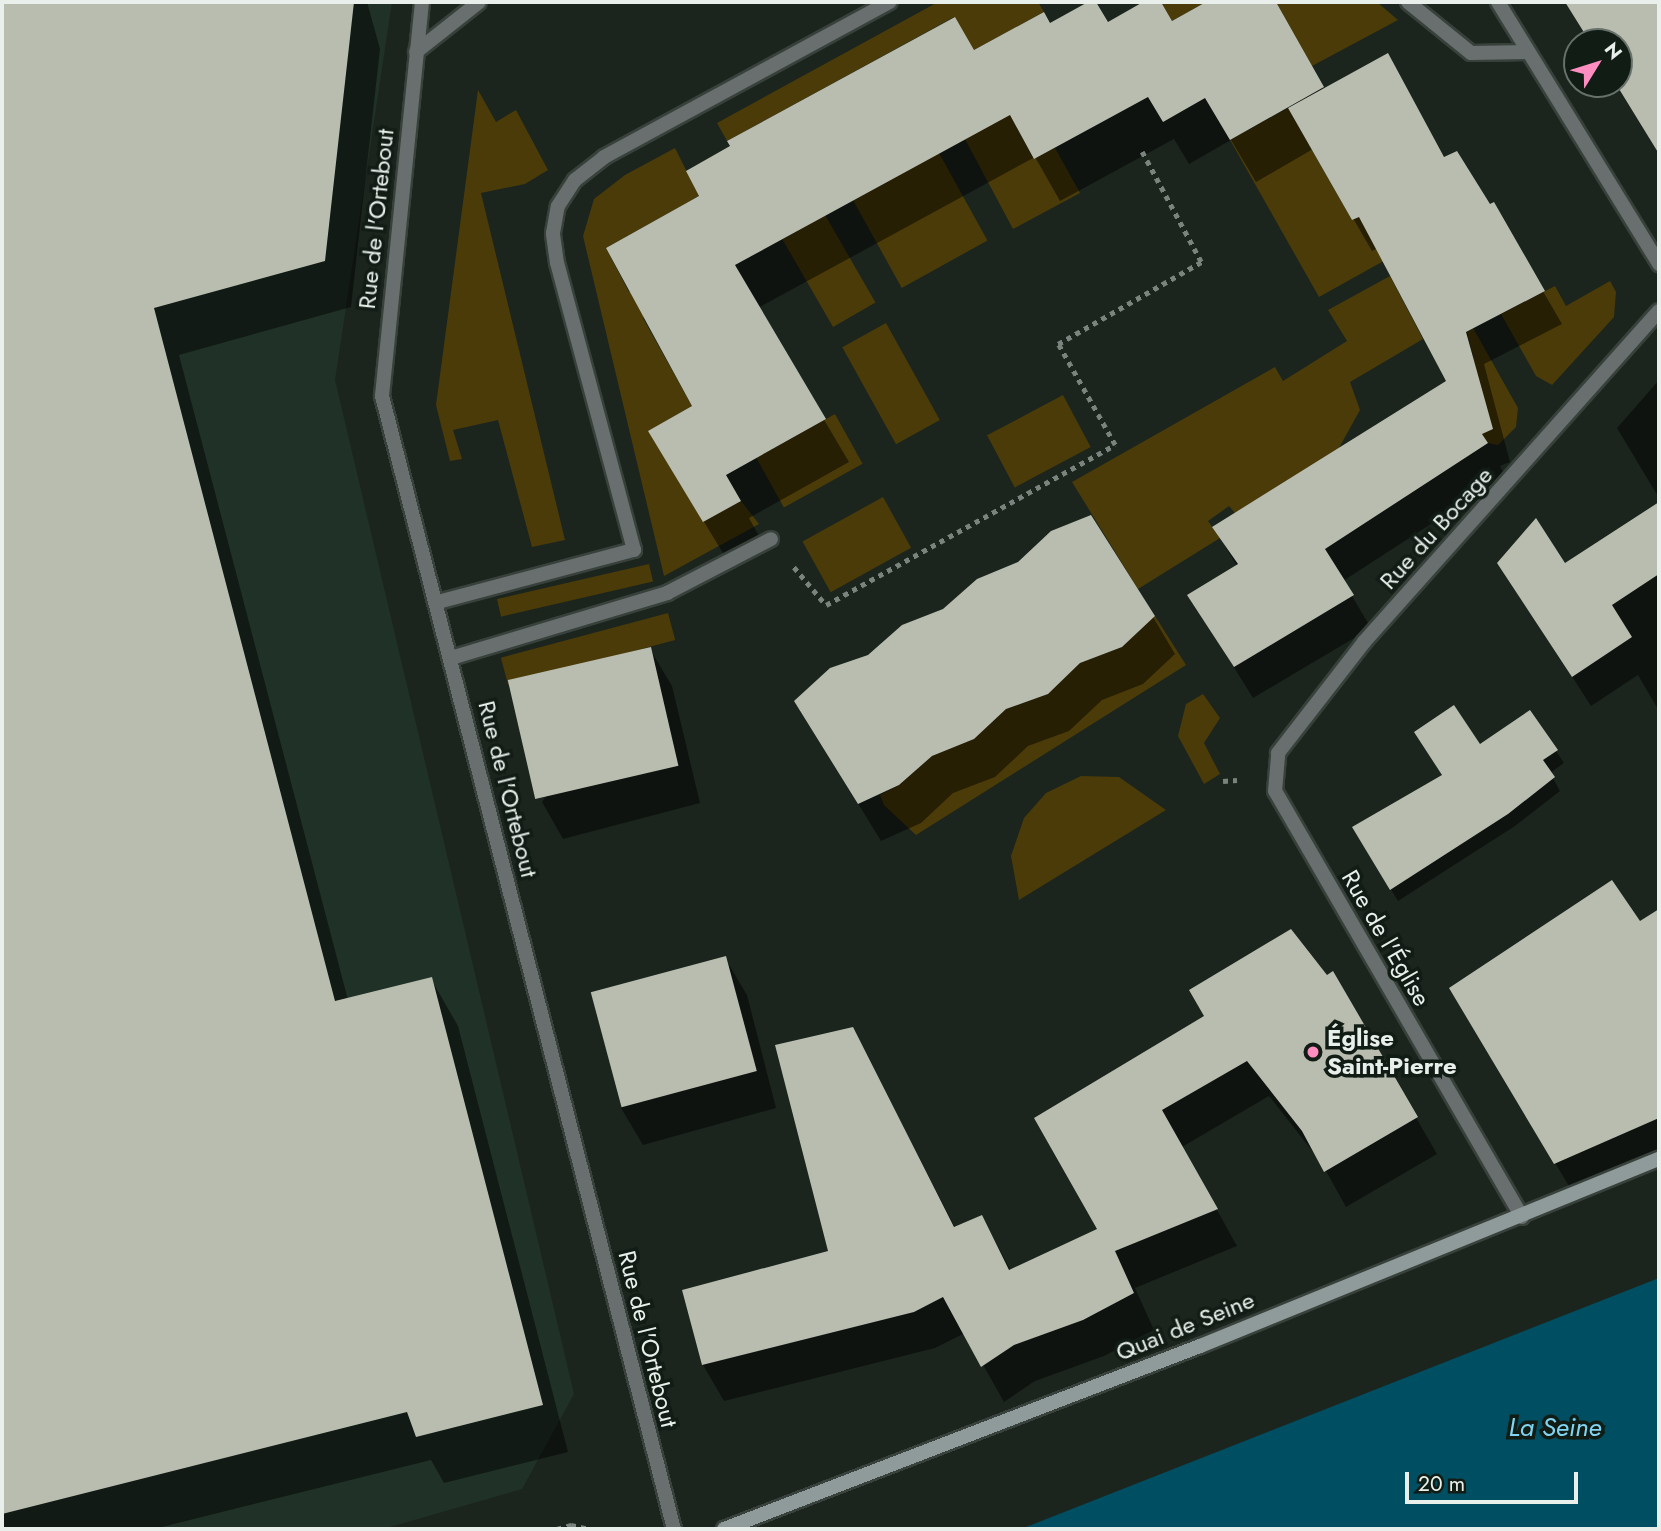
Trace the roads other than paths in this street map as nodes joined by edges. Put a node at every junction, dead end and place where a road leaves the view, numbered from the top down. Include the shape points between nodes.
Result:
1 (422, 2) edge
2 (479, 2) edge
3 (890, 2) edge
4 (1408, 2) edge
5 (1498, 2) edge
6 (416, 52) junction
7 (1528, 52) junction
8 (1659, 264) edge
9 (1659, 311) edge
10 (771, 539) road end
11 (438, 602) junction
12 (451, 657) junction
13 (1275, 791) joint
14 (1659, 1159) edge
15 (1522, 1216) junction
16 (674, 1529) edge
17 (724, 1529) edge

1 - 6 street, Rue de l'Ortebout
2 - 6 street
3 - 11 street via 604,157 575,180 558,206 554,233 557,263 635,550
4 - 7 street via 1471,53
5 - 7 street
6 - 11 street, Rue de l'Ortebout via 382,396
7 - 8 street
9 - 13 street, Rue du Bocage via 1364,642 1278,753
10 - 12 street via 667,593
11 - 12 street, Rue de l'Ortebout
12 - 16 street, Rue de l'Ortebout
13 - 15 street, Rue de l'Église
14 - 15 street, Quai de Seine
15 - 17 street, Quai de Seine

